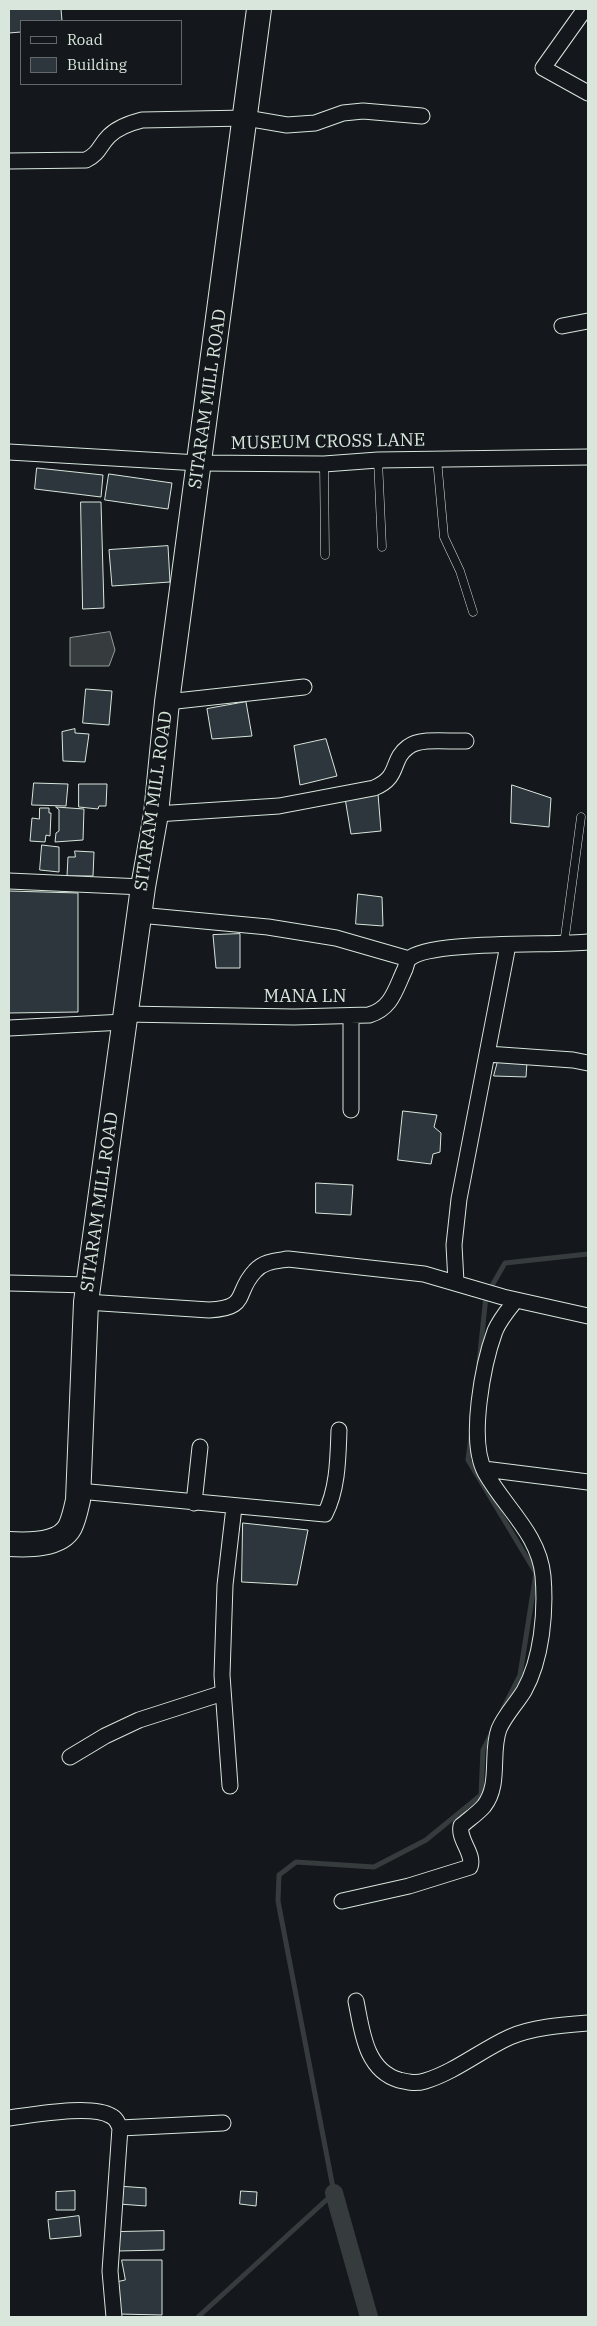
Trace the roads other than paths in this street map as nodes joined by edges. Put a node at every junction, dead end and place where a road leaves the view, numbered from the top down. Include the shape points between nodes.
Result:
1 (259, 9) edge
2 (585, 9) edge
3 (588, 92) edge
4 (422, 116) dead end
5 (246, 118) junction
6 (9, 161) edge
7 (588, 321) edge
8 (562, 326) dead end
9 (9, 452) edge
10 (588, 457) edge
11 (378, 460) junction
12 (437, 460) junction
13 (199, 463) junction
14 (324, 464) junction
15 (382, 547) dead end
16 (325, 555) dead end
17 (473, 612) dead end
18 (304, 687) dead end
19 (167, 702) junction
20 (466, 742) dead end
21 (156, 814) junction
22 (581, 817) dead end
23 (9, 881) edge
24 (143, 887) junction
25 (139, 915) junction
26 (588, 942) edge
27 (508, 945) junction
28 (564, 945) junction
29 (409, 959) junction
30 (350, 1016) junction
31 (125, 1018) junction
32 (9, 1028) edge
33 (487, 1054) junction
34 (588, 1063) edge
35 (351, 1110) dead end
36 (456, 1282) junction
37 (9, 1283) edge
38 (87, 1293) junction
39 (510, 1299) junction
40 (588, 1316) edge
41 (338, 1430) dead end
42 (200, 1447) dead end
43 (484, 1470) junction
44 (588, 1482) edge
45 (79, 1491) junction
46 (194, 1503) junction
47 (234, 1506) junction
48 (9, 1544) edge
49 (223, 1693) junction
50 (70, 1757) dead end
51 (230, 1786) dead end
52 (342, 1901) dead end
53 (356, 2001) dead end
54 (588, 2023) edge
55 (9, 2118) edge
56 (223, 2123) dead end
57 (120, 2128) junction
58 (114, 2317) edge

1 - 5 main road, SITARAM MILL ROAD
2 - 3 street via 543,68
4 - 5 street via 363,111 343,113 315,123 287,125
5 - 6 street via 142,120 126,124 109,136 96,154 86,160
5 - 13 main road, SITARAM MILL ROAD
7 - 8 street
9 - 13 street, MUSEUM CROSS LANE
10 - 12 street, MUSEUM CROSS LANE
11 - 12 street, MUSEUM CROSS LANE
11 - 14 street, MUSEUM CROSS LANE
11 - 15 lane
12 - 17 lane via 444,537 460,571
13 - 14 street, MUSEUM CROSS LANE
13 - 19 main road, SITARAM MILL ROAD
14 - 16 lane
18 - 19 street
19 - 21 main road, SITARAM MILL ROAD
20 - 21 street via 421,742 408,747 397,760 392,777 374,788 279,806
21 - 24 main road, SITARAM MILL ROAD
22 - 28 lane
23 - 24 street
24 - 25 main road, SITARAM MILL ROAD
25 - 29 street via 268,927 336,938
25 - 31 main road, SITARAM MILL ROAD
26 - 28 street
27 - 28 street
27 - 29 street via 424,951
27 - 33 street
29 - 30 street, MANA LN via 390,1002 381,1012
30 - 31 street, MANA LN
30 - 35 street
31 - 32 street, MANA LN
31 - 38 main road, SITARAM MILL ROAD
33 - 34 street
33 - 36 street via 459,1199 454,1245
36 - 38 street via 424,1274 288,1258 266,1263 255,1271 238,1303 227,1309 209,1310
36 - 39 street
37 - 38 street
38 - 45 main road, SITARAM MILL ROAD
39 - 40 street
39 - 43 street via 495,1330 476,1434
41 - 47 street via 337,1464 325,1514
42 - 46 street
43 - 44 street
43 - 52 street via 529,1533 539,1553 544,1601 532,1674 496,1739 490,1796 462,1826 462,1836 472,1864 466,1870
45 - 46 street
45 - 48 main road, SITARAM MILL ROAD via 69,1529 53,1540 28,1545
46 - 47 street
47 - 49 street via 225,1585
49 - 50 street via 139,1720
49 - 51 street
53 - 54 street via 362,2035 372,2060 390,2077 410,2083 443,2073 511,2037 538,2029
55 - 57 street via 98,2111 116,2119
56 - 57 street
57 - 58 street via 110,2271

